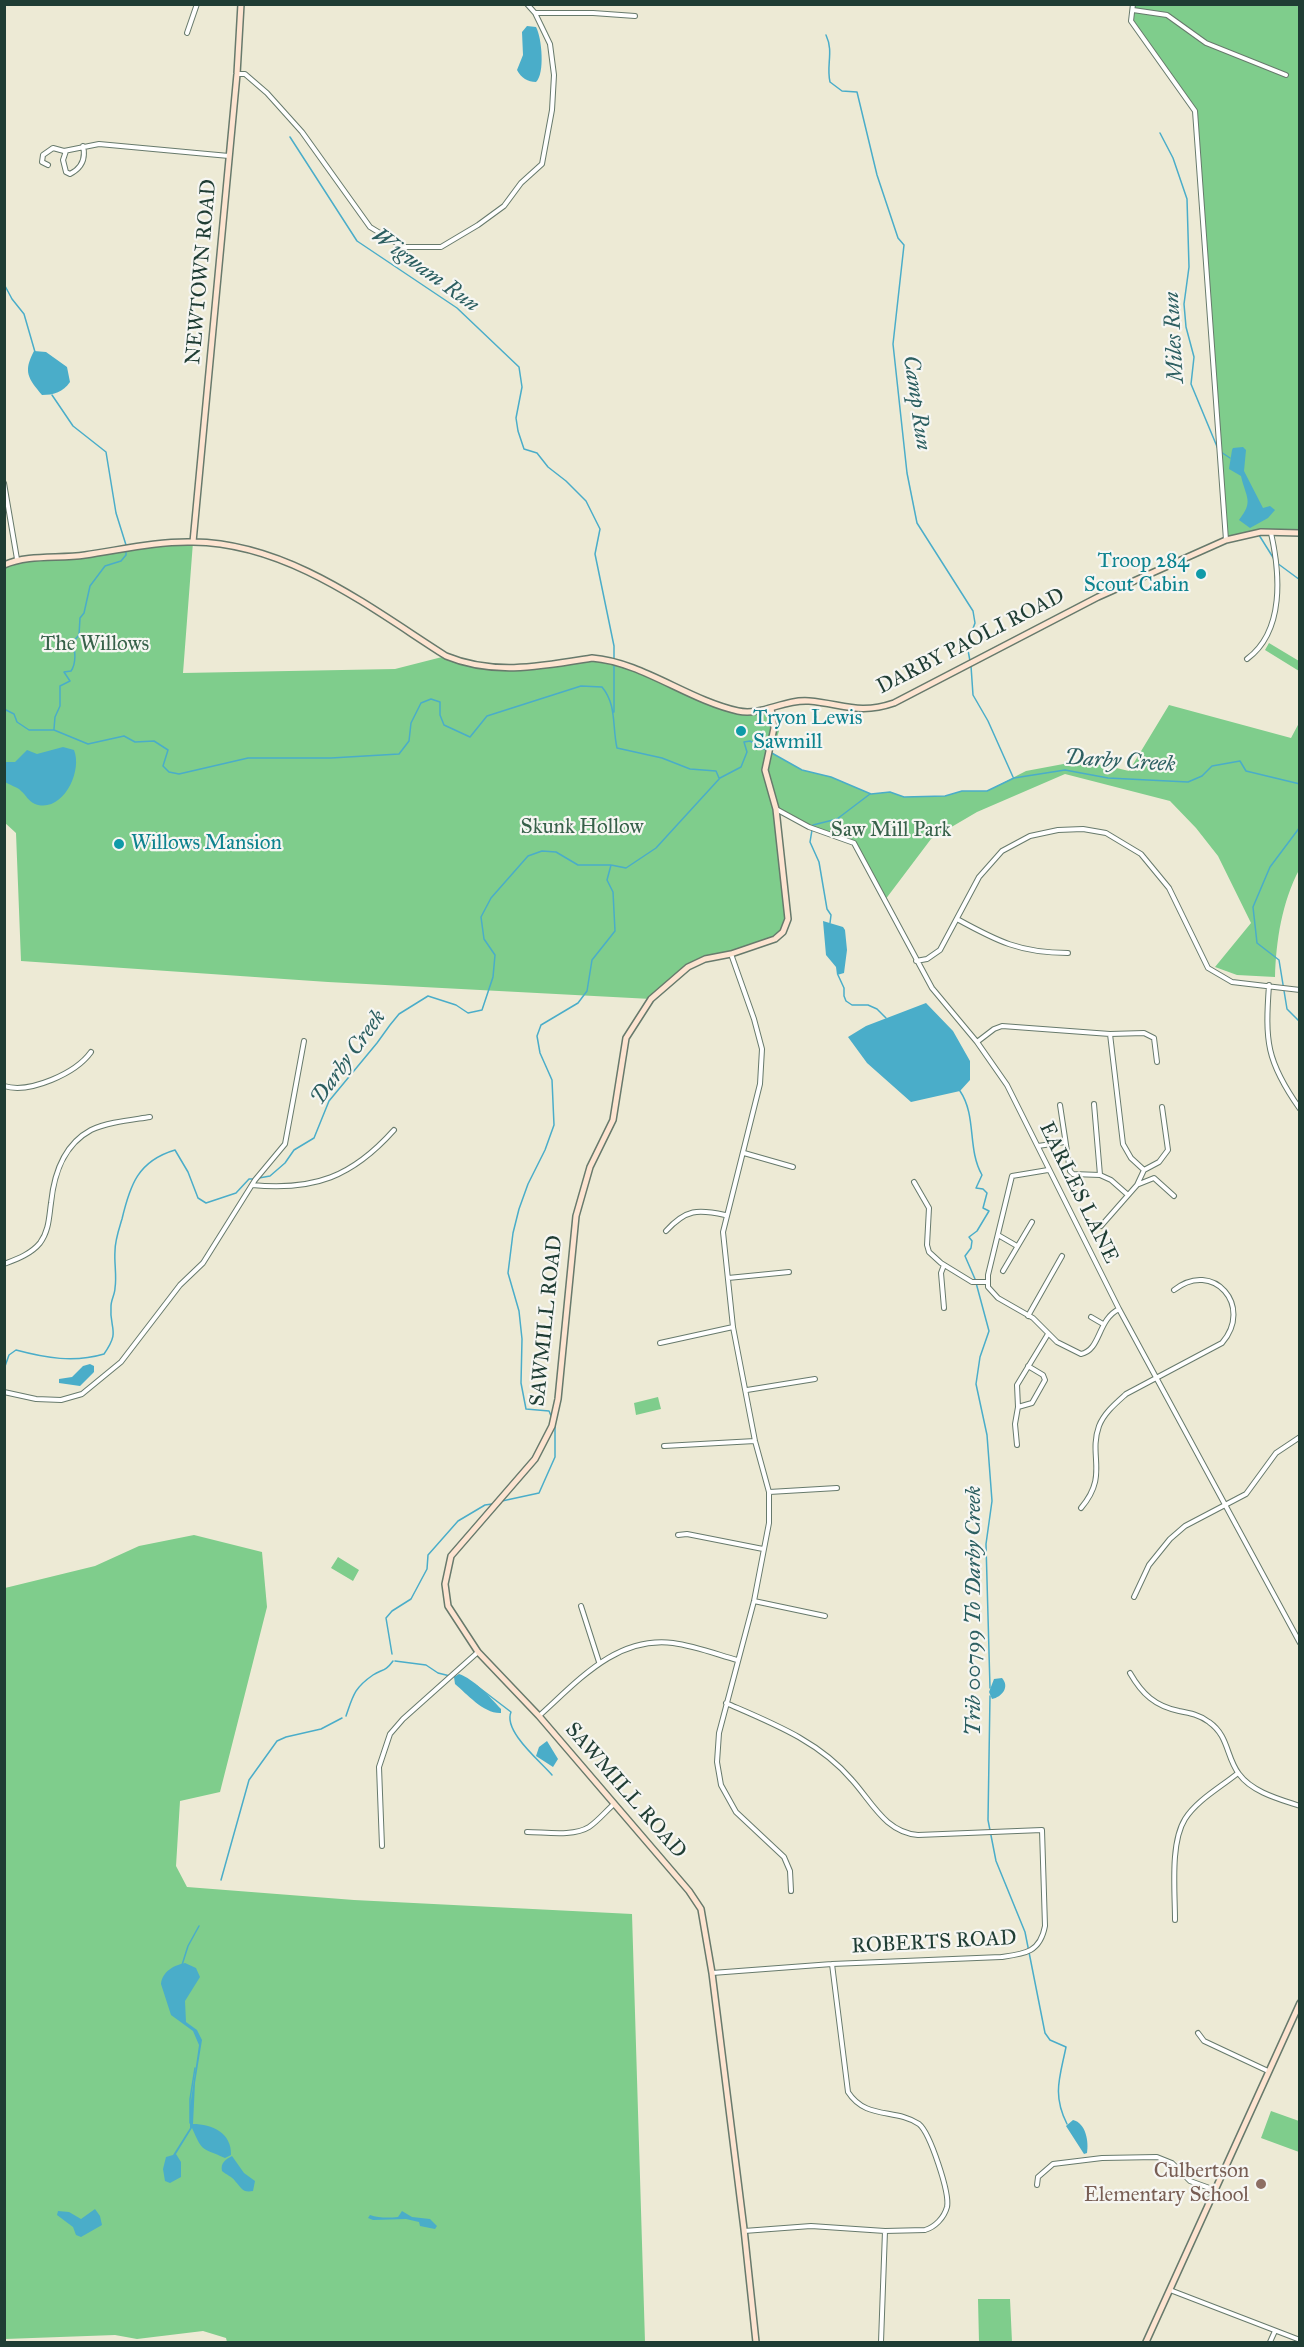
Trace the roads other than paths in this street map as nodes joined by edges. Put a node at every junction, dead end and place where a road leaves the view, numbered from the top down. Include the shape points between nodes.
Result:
1 (196, 4) edge
2 (241, 4) edge
3 (527, 4) edge
4 (1133, 7) edge
5 (535, 13) junction
6 (635, 16) dead end
7 (187, 33) dead end
8 (237, 74) junction
9 (1286, 75) dead end
10 (83, 146) junction
11 (66, 151) junction
12 (229, 156) junction
13 (48, 165) dead end
14 (4, 483) edge
15 (1271, 533) junction
16 (1299, 533) edge
17 (1226, 540) junction
18 (193, 542) junction
19 (17, 559) junction
20 (4, 565) edge
21 (1247, 659) dead end
22 (771, 708) junction
23 (776, 809) junction
24 (957, 919) junction
25 (1068, 953) dead end
26 (731, 954) junction
27 (916, 961) junction
28 (1269, 985) junction
29 (1299, 990) edge
30 (1110, 1034) junction
31 (304, 1041) dead end
32 (977, 1041) junction
33 (91, 1052) dead end
34 (1157, 1062) dead end
35 (4, 1086) edge
36 (1094, 1104) dead end
37 (1060, 1105) dead end
38 (1162, 1107) dead end
39 (1299, 1109) edge
40 (150, 1117) dead end
41 (394, 1130) dead end
42 (1065, 1142) junction
43 (1038, 1146) junction
44 (744, 1153) junction
45 (793, 1167) dead end
46 (1049, 1170) junction
47 (1144, 1170) junction
48 (1100, 1174) junction
49 (253, 1182) junction
50 (915, 1182) dead end
51 (1137, 1185) junction
52 (1128, 1195) junction
53 (1174, 1196) dead end
54 (725, 1215) junction
55 (1032, 1221) dead end
56 (1101, 1226) dead end
57 (666, 1231) dead end
58 (998, 1235) junction
59 (1017, 1246) junction
60 (1062, 1256) dead end
61 (4, 1264) edge
62 (944, 1265) junction
63 (1003, 1271) dead end
64 (789, 1272) dead end
65 (728, 1278) junction
66 (987, 1282) junction
67 (1174, 1290) dead end
68 (944, 1308) dead end
69 (1119, 1309) junction
70 (1028, 1316) junction
71 (1091, 1317) dead end
72 (1103, 1324) junction
73 (733, 1327) junction
74 (1048, 1334) junction
75 (660, 1343) dead end
76 (1028, 1366) junction
77 (815, 1379) dead end
78 (1157, 1379) junction
79 (747, 1390) junction
80 (4, 1392) edge
81 (1017, 1407) junction
82 (1299, 1437) edge
83 (755, 1441) junction
84 (1017, 1445) dead end
85 (664, 1446) dead end
86 (837, 1488) dead end
87 (769, 1492) junction
88 (1226, 1505) junction
89 (1081, 1508) dead end
90 (678, 1535) dead end
91 (763, 1549) junction
92 (1134, 1597) dead end
93 (754, 1601) junction
94 (581, 1606) dead end
95 (825, 1616) dead end
96 (1299, 1643) edge
97 (478, 1652) junction
98 (737, 1660) junction
99 (599, 1662) junction
100 (1130, 1673) dead end
101 (726, 1703) junction
102 (539, 1716) junction
103 (1238, 1773) junction
104 (614, 1804) junction
105 (1299, 1806) edge
106 (527, 1832) dead end
107 (382, 1846) dead end
108 (790, 1891) dead end
109 (1174, 1920) dead end
110 (832, 1964) junction
111 (712, 1973) junction
112 (1299, 2003) edge
113 (1198, 2033) dead end
114 (1268, 2071) junction
115 (1037, 2185) dead end
116 (1215, 2190) junction
117 (744, 2231) junction
118 (885, 2231) junction
119 (1170, 2290) junction
120 (1275, 2331) junction
121 (1299, 2340) edge
122 (756, 2343) edge
123 (881, 2343) edge
124 (1146, 2343) edge
125 (1270, 2343) edge

1 - 7 street
2 - 8 street, NEWTOWN ROAD
3 - 5 street
4 - 9 street via 1167,15 1206,43
4 - 17 street via 1131,21 1195,111
5 - 6 street
5 - 8 street via 550,44 554,75 542,164 504,206 441,247 403,247 370,227 302,132 267,93 245,74
8 - 12 street, NEWTOWN ROAD
10 - 11 street
10 - 11 street via 84,160 70,174 64,167
10 - 12 street via 99,144
11 - 13 street via 49,150 42,162
12 - 18 street, NEWTOWN ROAD
14 - 19 street
15 - 16 street, DARBY PAOLI ROAD
15 - 17 street, DARBY PAOLI ROAD via 1249,533
15 - 21 street via 1278,594 1276,611 1254,654
17 - 22 street, DARBY PAOLI ROAD via 1098,597 894,703 863,710 800,700
18 - 19 street, DARBY PAOLI ROAD
18 - 22 street, DARBY PAOLI ROAD via 252,549 324,579 446,656 464,663 529,668 602,659 621,663 737,711
19 - 20 street, DARBY PAOLI ROAD
22 - 23 street, SAWMILL ROAD via 773,736 765,770
23 - 26 street, SAWMILL ROAD via 788,920 775,939
23 - 27 street, EARLES LANE via 809,827 854,843
24 - 25 street via 1019,949
24 - 27 street via 936,954
24 - 28 street via 979,877 1002,851 1030,836 1058,830 1107,833 1141,854 1169,888 1208,968 1232,982
26 - 44 street via 762,1049 760,1084
26 - 97 street, SAWMILL ROAD via 688,967 651,999 626,1038 614,1120 590,1167 576,1216 552,1426 535,1459 448,1563 448,1605
27 - 32 street, EARLES LANE via 932,988
28 - 29 street
28 - 39 street via 1266,1030 1270,1054
30 - 32 street via 1002,1026
30 - 34 street via 1152,1035
30 - 47 street via 1123,1144
31 - 49 street via 285,1144
32 - 43 street, EARLES LANE via 1007,1085
33 - 35 street via 81,1063 40,1085 21,1089
36 - 48 street
37 - 42 street
38 - 47 street via 1168,1150 1159,1162
40 - 61 street via 94,1129 77,1140 57,1171 48,1224 40,1242 20,1258
41 - 49 street via 354,1167 309,1185 290,1187
42 - 43 street
42 - 48 street via 1072,1174
43 - 46 street, EARLES LANE
44 - 45 street
44 - 54 street
46 - 58 street via 1012,1176
46 - 69 street, EARLES LANE
47 - 51 street
48 - 52 street
49 - 80 street via 203,1263 106,1375 82,1394 61,1400
50 - 62 street via 929,1208 928,1249
51 - 52 street
51 - 53 street via 1154,1178
52 - 56 street
54 - 57 street via 704,1210 691,1212
54 - 65 street
55 - 59 street
58 - 59 street
58 - 66 street
59 - 63 street
60 - 70 street
62 - 66 street via 972,1282
62 - 68 street
64 - 65 street
65 - 73 street
66 - 70 street via 998,1298
67 - 78 street via 1194,1279 1213,1282 1227,1294 1234,1316 1222,1343
69 - 72 street via 1109,1314
69 - 78 street, EARLES LANE
70 - 74 street
71 - 72 street
72 - 74 street via 1094,1345 1084,1354
73 - 75 street
73 - 79 street
74 - 76 street
76 - 81 street via 1017,1385
76 - 81 street via 1045,1380 1032,1403
77 - 79 street
78 - 88 street, EARLES LANE
78 - 89 street via 1126,1394 1105,1416 1098,1428 1096,1483
79 - 83 street
81 - 84 street
82 - 88 street via 1276,1453 1246,1494
83 - 85 street
83 - 87 street
86 - 87 street
87 - 91 street via 769,1524
88 - 92 street via 1185,1526 1170,1539 1149,1564
88 - 96 street, EARLES LANE
90 - 91 street
91 - 93 street
93 - 95 street
93 - 98 street
94 - 99 street
97 - 102 street, SAWMILL ROAD
97 - 107 street via 390,1734 379,1767
98 - 99 street via 656,1642 629,1647
98 - 101 street
99 - 102 street
100 - 103 street via 1151,1700 1210,1722 1225,1739
101 - 108 street via 717,1753 721,1785 736,1812 784,1857 790,1872
101 - 110 street, ROBERTS ROAD via 809,1742 853,1780 882,1818 903,1832 1042,1830 1045,1926 1037,1946 1024,1954 1000,1957
102 - 104 street, SAWMILL ROAD
103 - 105 street via 1261,1791
103 - 109 street via 1197,1805 1179,1830
104 - 106 street via 589,1827 571,1832
104 - 111 street, SAWMILL ROAD via 698,1903
110 - 111 street, ROBERTS ROAD
110 - 118 street via 848,2092 865,2108 914,2121 924,2129 947,2193 945,2211 931,2228
111 - 117 street, SAWMILL ROAD
112 - 114 street
113 - 114 street via 1204,2041
114 - 116 street
115 - 116 street via 1038,2178 1053,2164 1157,2157 1173,2163 1190,2181
116 - 119 street
117 - 118 street via 811,2226
117 - 122 street, SAWMILL ROAD
118 - 123 street
119 - 120 street
119 - 124 street
120 - 121 street
120 - 125 street

